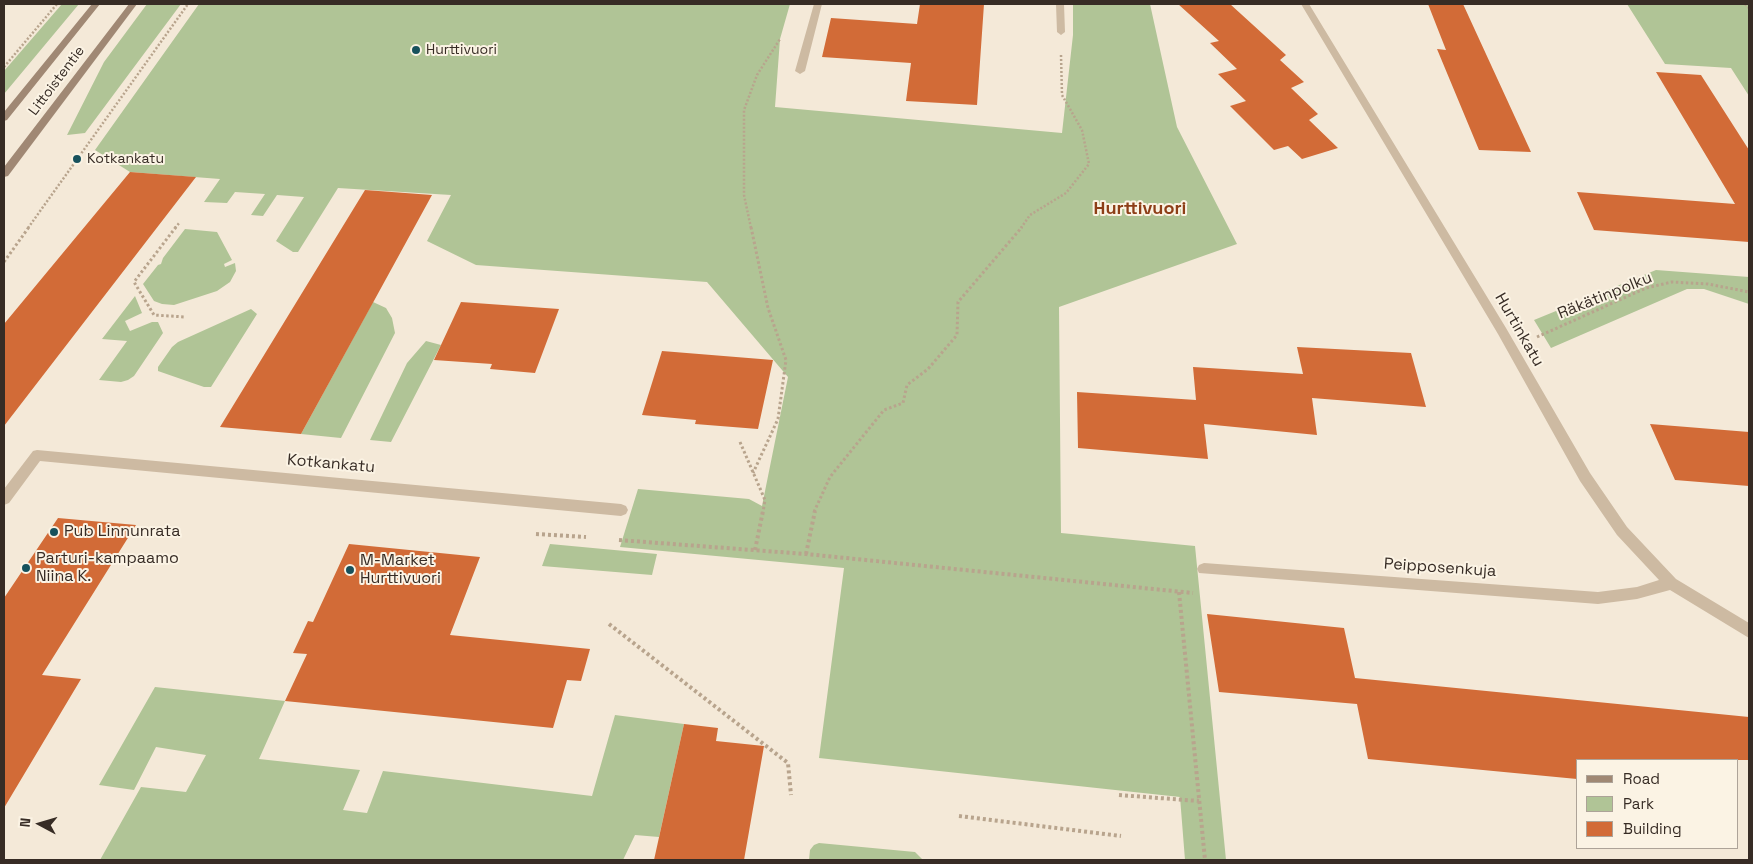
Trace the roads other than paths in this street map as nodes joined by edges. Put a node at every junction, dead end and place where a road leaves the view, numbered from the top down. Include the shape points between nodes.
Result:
1 (96, 4) edge
2 (133, 4) edge
3 (818, 4) edge
4 (1060, 4) edge
5 (1305, 4) edge
6 (1061, 32) road end
7 (800, 71) dead end
8 (4, 118) edge
9 (4, 174) edge
10 (4, 499) edge
11 (621, 510) dead end
12 (1204, 569) dead end
13 (1671, 583) junction
14 (1749, 631) edge

1 - 8 main road, Littoistentie
2 - 9 main road, Littoistentie
3 - 7 street
4 - 6 street
5 - 13 street, Hurtinkatu via 1502,331 1585,477 1622,531
10 - 11 street, Kotkankatu via 37,455
12 - 13 street, Peipposenkuja via 1598,598 1637,593
13 - 14 street, Hurtinkatu

